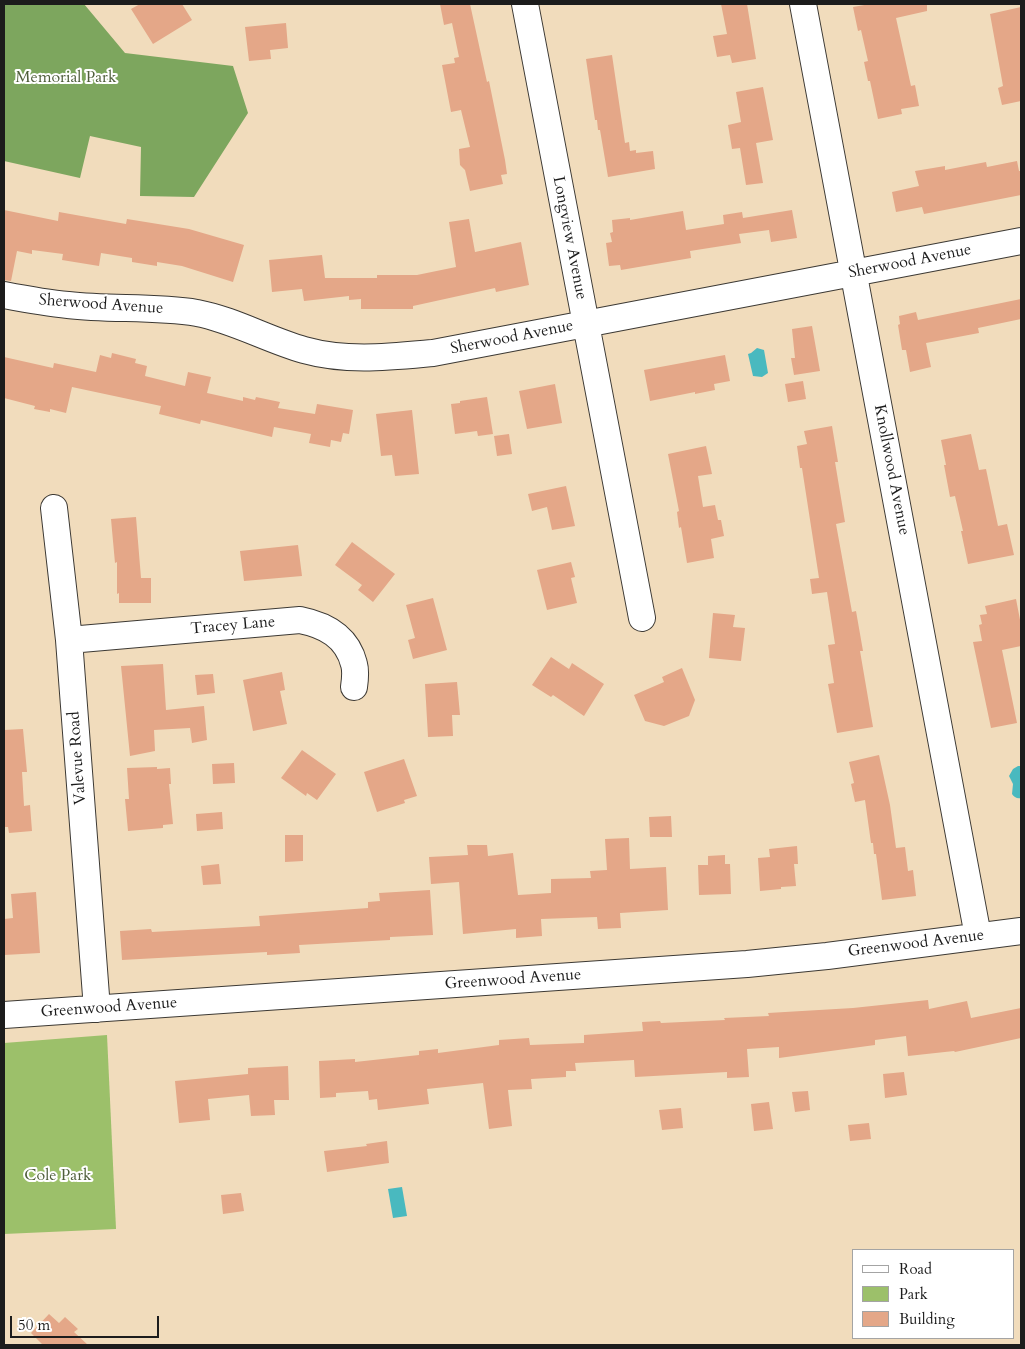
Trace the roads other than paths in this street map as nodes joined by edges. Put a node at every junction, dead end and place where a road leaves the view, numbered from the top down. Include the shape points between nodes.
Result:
1 (525, 4) edge
2 (802, 4) edge
3 (1021, 241) edge
4 (854, 273) junction
5 (4, 296) edge
6 (586, 324) junction
7 (54, 508) dead end
8 (642, 618) dead end
9 (69, 640) junction
10 (354, 687) dead end
11 (1021, 931) edge
12 (978, 936) junction
13 (97, 1009) junction
14 (4, 1015) edge

1 - 6 street, Longview Avenue
2 - 4 street, Knollwood Avenue
3 - 4 street, Sherwood Avenue
4 - 6 street, Sherwood Avenue
4 - 12 street, Knollwood Avenue
5 - 6 street, Sherwood Avenue via 68,305 197,314 306,350 342,357 378,358 432,353
6 - 8 street, Longview Avenue
7 - 9 street, Valevue Road
9 - 10 street, Tracey Lane via 300,620 334,632 346,646 355,665
9 - 13 street, Valevue Road
11 - 12 street, Greenwood Avenue
12 - 13 street, Greenwood Avenue via 747,964
13 - 14 street, Greenwood Avenue

